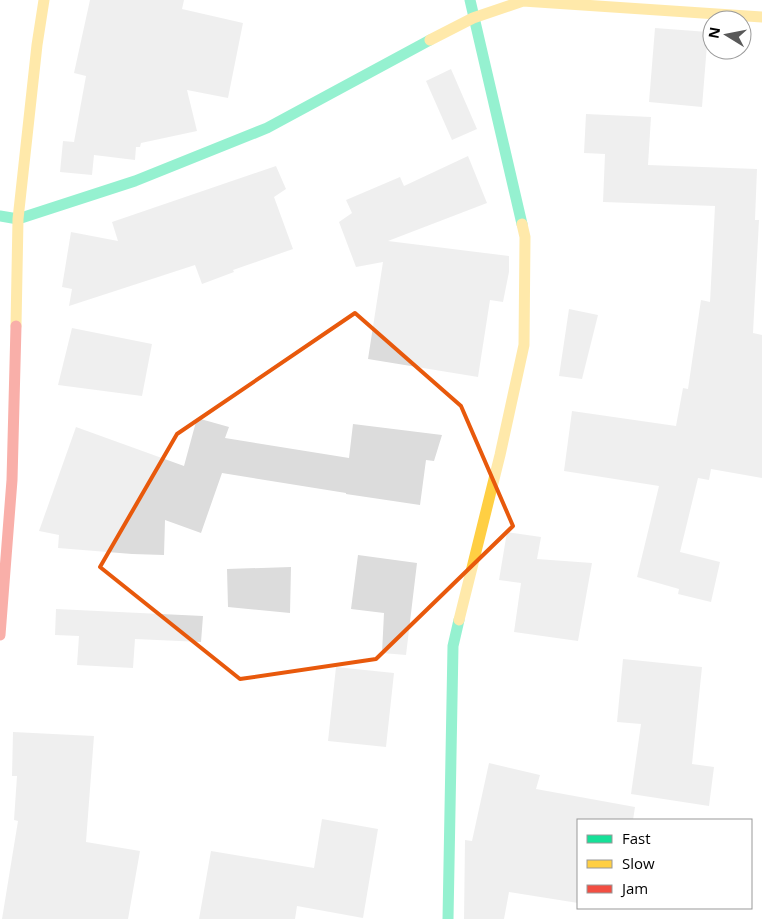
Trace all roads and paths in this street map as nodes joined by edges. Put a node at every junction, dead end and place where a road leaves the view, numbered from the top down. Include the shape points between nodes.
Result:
1 (44, 0) edge
2 (470, 0) edge
3 (762, 17) edge
4 (474, 18) junction
5 (0, 216) edge
6 (18, 219) junction
7 (0, 635) edge
8 (448, 919) edge

1 - 6 street
2 - 4 street
3 - 4 street via 523,1
4 - 6 street via 267,128 135,181
4 - 8 street via 525,237 524,345 454,646
5 - 6 street
6 - 7 street via 12,480

